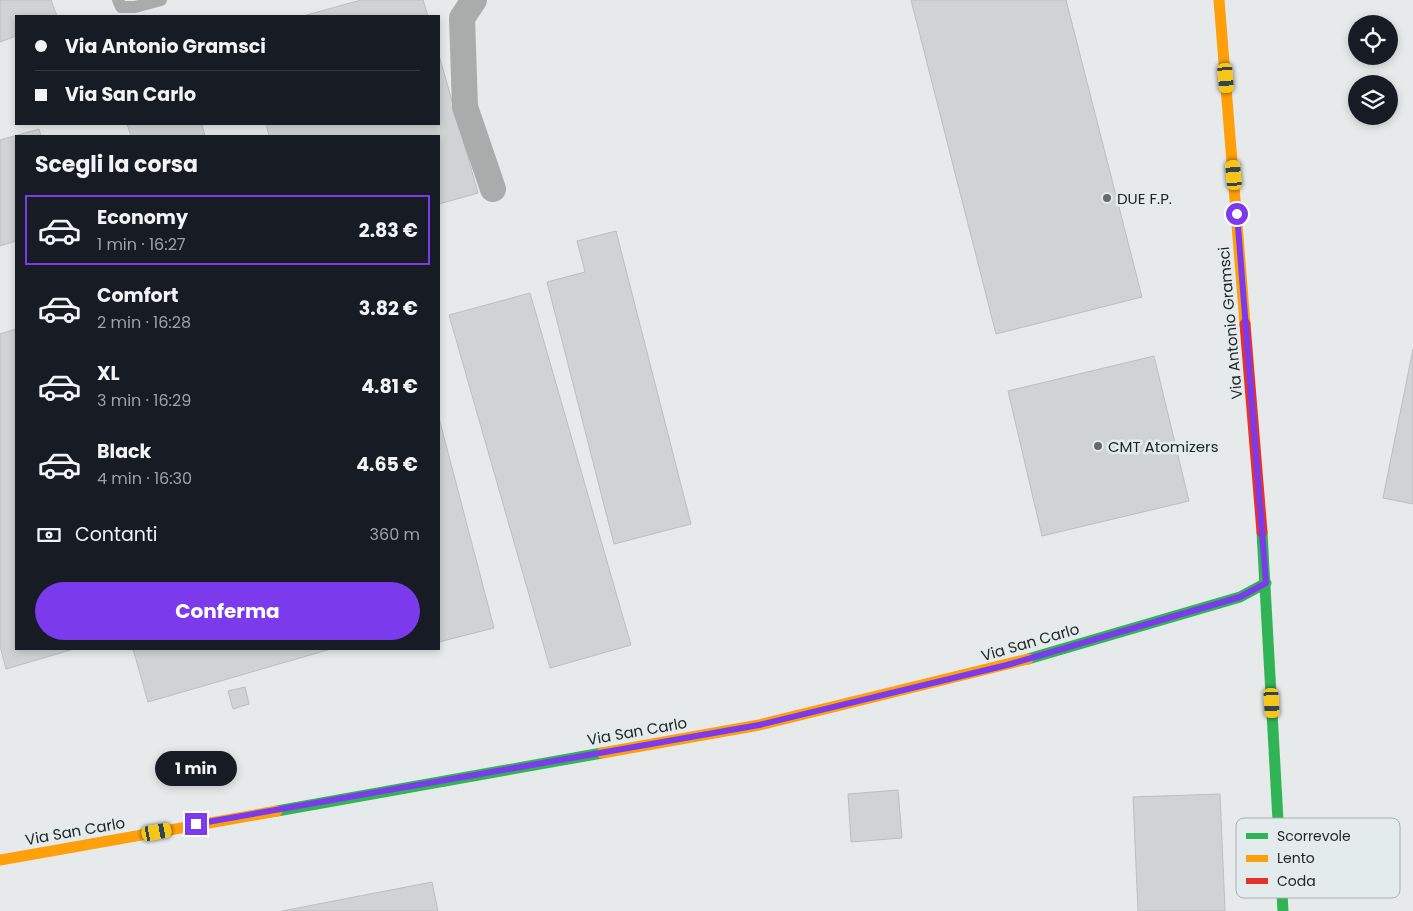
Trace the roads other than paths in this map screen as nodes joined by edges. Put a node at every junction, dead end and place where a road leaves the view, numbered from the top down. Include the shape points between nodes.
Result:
1 (118, 0) edge
2 (161, 0) edge
3 (474, 0) edge
4 (1219, 0) edge
5 (493, 189) dead end
6 (1266, 583) junction
7 (1278, 818) edge
8 (0, 860) edge
9 (1282, 898) edge
10 (1283, 911) edge

1 - 2 lane via 121,8
3 - 5 street via 462,18 465,107
4 - 6 street, Via Antonio Gramsci
6 - 7 street, Via Antonio Gramsci
6 - 8 street, Via San Carlo via 1240,597 1007,665 759,725
9 - 10 street, Via Antonio Gramsci

